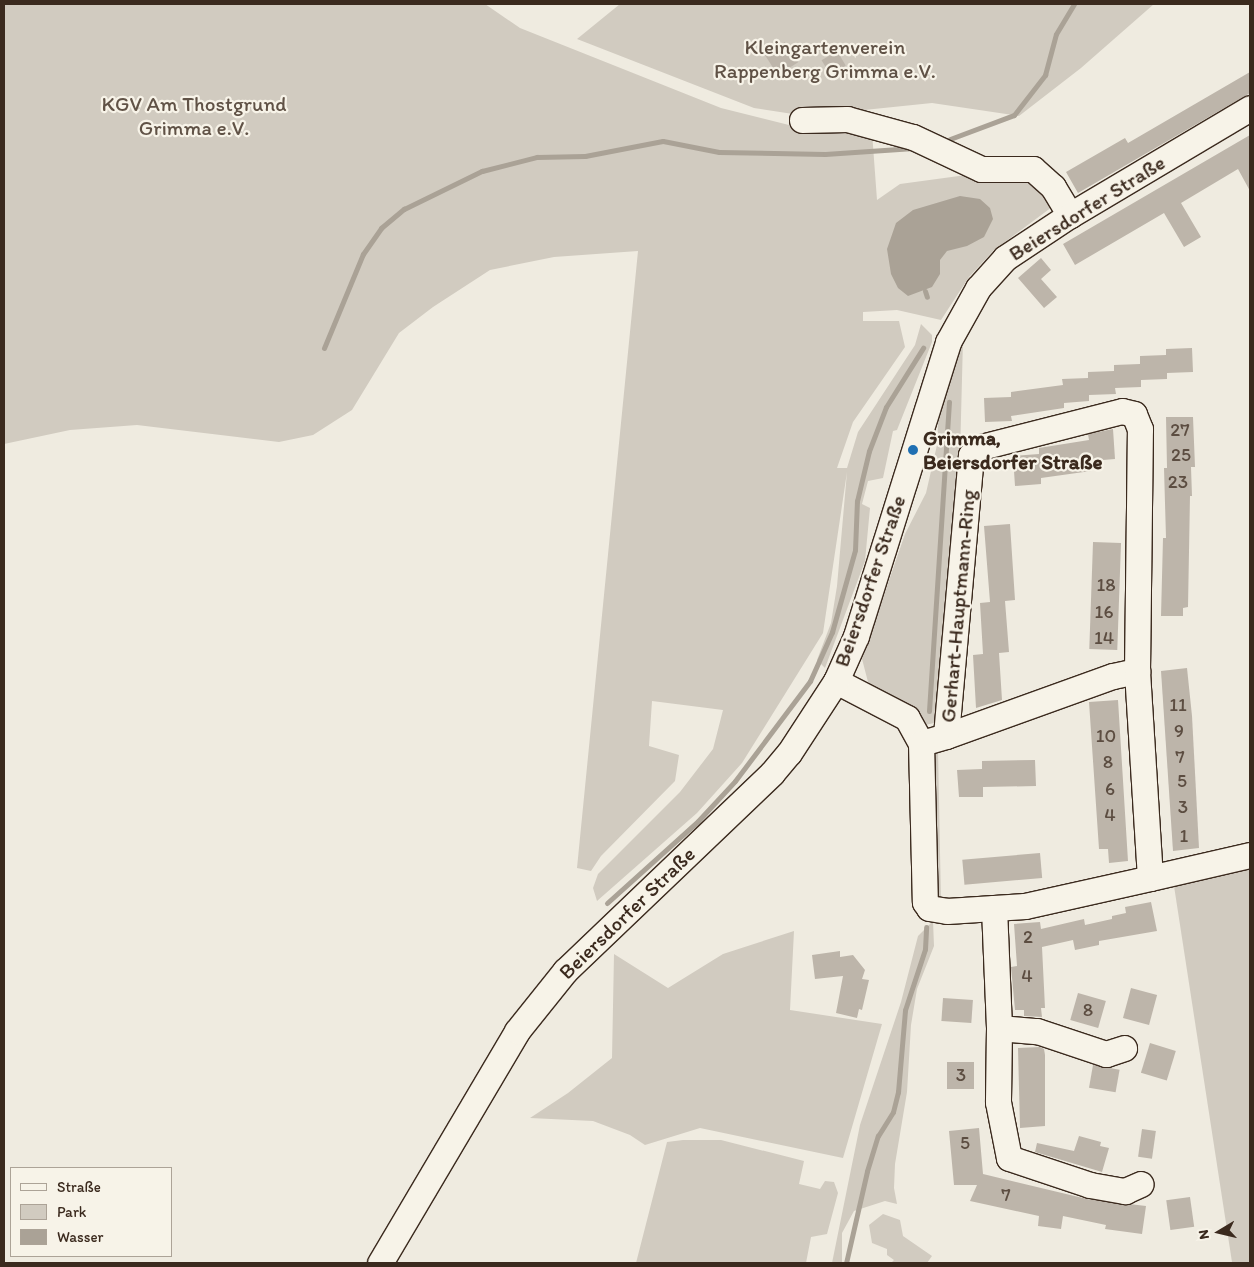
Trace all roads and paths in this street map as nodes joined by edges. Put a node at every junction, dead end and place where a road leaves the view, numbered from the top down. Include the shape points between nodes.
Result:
1 (1250, 108) edge
2 (802, 120) dead end
3 (1070, 215) junction
4 (1137, 671) junction
5 (836, 681) junction
6 (946, 736) junction
7 (921, 743) junction
8 (1250, 855) edge
9 (1150, 878) junction
10 (994, 908) junction
11 (999, 1028) junction
12 (1124, 1048) dead end
13 (1141, 1184) dead end
14 (380, 1263) edge

1 - 3 street, Beiersdorfer Straße
2 - 3 street via 847,119 913,137 980,169 1033,169 1053,186
3 - 5 street, Beiersdorfer Straße via 1005,258 978,288 954,329 856,636
4 - 6 street, Gerhart-Hauptmann-Ring via 1113,676
4 - 6 street, Gerhart-Hauptmann-Ring via 1140,429 1134,414 1122,411 981,447 971,455
4 - 9 street, Gerhart-Hauptmann-Ring
5 - 7 street via 907,718
5 - 14 street, Beiersdorfer Straße via 789,753 759,787 565,970 517,1031
6 - 7 street, Gerhart-Hauptmann-Ring
7 - 10 street, Gerhart-Hauptmann-Ring via 925,902 929,908 938,911
8 - 9 street, Gerhart-Hauptmann-Ring
9 - 10 street, Gerhart-Hauptmann-Ring via 1025,906
10 - 11 street
11 - 12 street via 1037,1031 1106,1054
11 - 13 street via 998,1102 1009,1158 1090,1185 1125,1191

